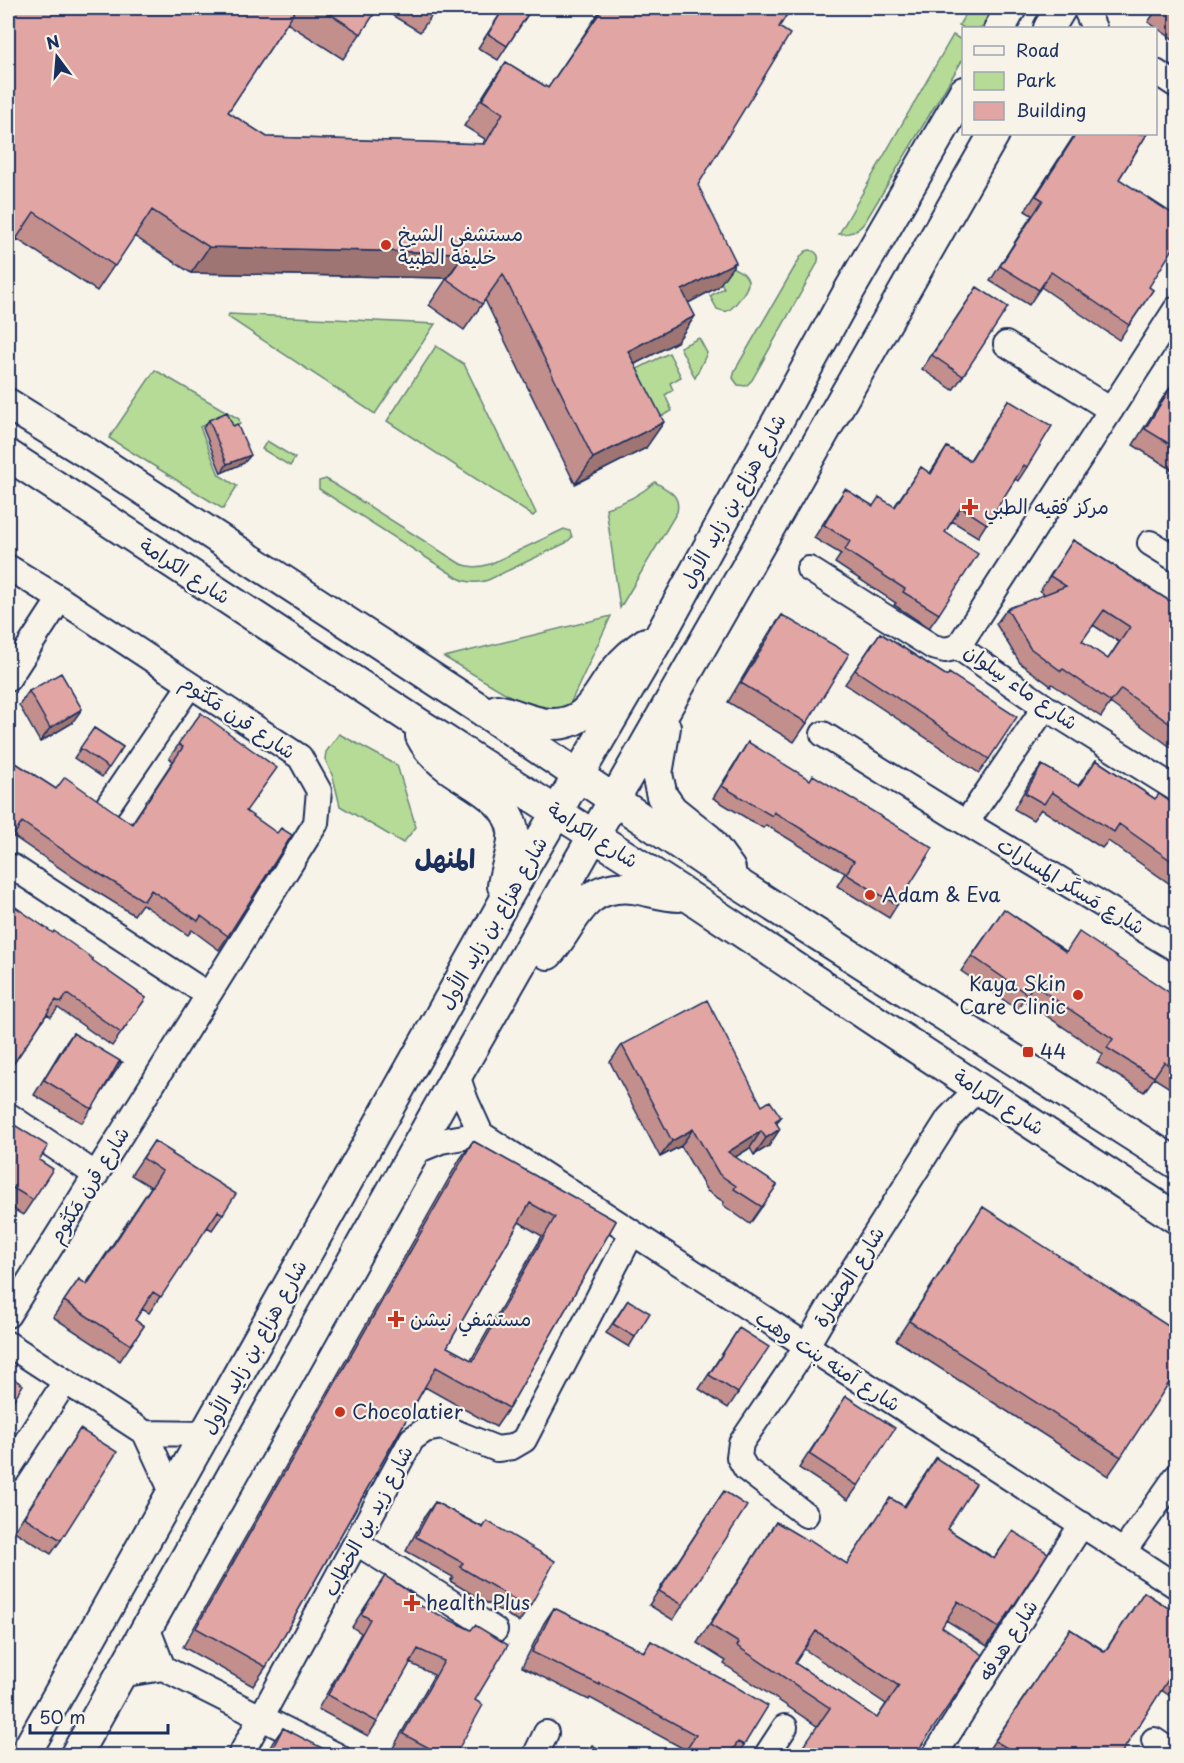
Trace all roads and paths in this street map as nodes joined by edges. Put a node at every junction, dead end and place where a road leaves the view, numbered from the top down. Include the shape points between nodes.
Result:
1 (1011, 8) edge
2 (1061, 8) edge
3 (1085, 8) edge
4 (1001, 27) edge
5 (1050, 27) edge
6 (1094, 27) edge
7 (1157, 73) edge
8 (1176, 86) edge
9 (962, 94) edge
10 (993, 135) edge
11 (1176, 309) edge
12 (1006, 344) dead end
13 (8, 404) edge
14 (1112, 410) junction
15 (8, 455) edge
16 (1150, 543) dead end
17 (1176, 560) edge
18 (8, 567) edge
19 (809, 569) dead end
20 (60, 599) junction
21 (661, 634) junction
22 (958, 647) junction
23 (8, 680) edge
24 (190, 685) junction
25 (1045, 707) junction
26 (477, 708) junction
27 (665, 713) junction
28 (413, 720) junction
29 (823, 734) dead end
30 (578, 776) junction
31 (1176, 789) edge
32 (614, 801) junction
33 (109, 804) dead end
34 (556, 812) junction
35 (966, 823) junction
36 (594, 836) junction
37 (13, 867) dead end
38 (737, 883) junction
39 (688, 896) junction
40 (504, 902) junction
41 (1176, 949) edge
42 (515, 975) junction
43 (207, 994) junction
44 (457, 1075) junction
45 (978, 1088) junction
46 (8, 1115) edge
47 (481, 1134) junction
48 (414, 1152) junction
49 (1176, 1163) edge
50 (96, 1175) junction
51 (1176, 1218) edge
52 (632, 1233) junction
53 (8, 1315) edge
54 (8, 1344) edge
55 (806, 1347) junction
56 (66, 1382) junction
57 (146, 1433) junction
58 (205, 1434) junction
59 (8, 1470) edge
60 (1175, 1482) edge
61 (172, 1492) junction
62 (806, 1515) dead end
63 (1082, 1524) junction
64 (357, 1543) junction
65 (1124, 1551) junction
66 (1176, 1586) edge
67 (147, 1628) junction
68 (495, 1630) dead end
69 (163, 1668) junction
70 (120, 1675) junction
71 (261, 1717) junction
72 (785, 1727) dead end
73 (546, 1733) dead end
74 (1154, 1740) dead end
75 (24, 1755) edge
76 (75, 1755) edge
77 (240, 1755) edge
78 (338, 1755) edge
79 (535, 1755) edge
80 (766, 1755) edge
81 (934, 1755) edge
82 (1176, 1755) edge

1 - 4 main road
2 - 5 main road
3 - 6 street
7 - 8 street
9 - 21 main road, شارع هزاع بن زايد الأول
10 - 27 main road
11 - 14 street, شارع ماء سِلوان
12 - 14 street
13 - 26 main road, شارع الكرامة
14 - 22 street, شارع ماء سِلوان
15 - 28 main road, شارع الكرامة
16 - 17 street
18 - 20 street, شارع قرن مَكتُوم
19 - 22 street via 933,647
20 - 23 street
20 - 24 street, شارع قرن مَكتُوم
21 - 26 main road via 626,659 595,703 570,721 540,723 504,711
21 - 30 main road, شارع هزاع بن زايد الأول
22 - 25 street, شارع ماء سِلوان
24 - 33 street
24 - 43 street, شارع قرن مَكتُوم via 300,757 319,790 316,823
25 - 31 street, شارع ماء سِلوان
25 - 35 street
26 - 30 main road, شارع الكرامة
27 - 32 main road
27 - 38 main road via 657,774 662,796 672,810 712,844
28 - 34 main road, شارع الكرامة
28 - 40 main road via 423,741 438,758 496,800 507,814 513,840 504,880
29 - 35 street, شارع مَسكَر المِسارات
30 - 32 main road, شارع الكرامة
30 - 34 main road, شارع هزاع بن زايد الأول
32 - 36 main road
32 - 38 main road, شارع الكرامة
34 - 36 main road, شارع الكرامة
34 - 40 main road, شارع هزاع بن زايد الأول
35 - 41 street, شارع مَسكَر المِسارات
36 - 39 main road, شارع الكرامة
36 - 42 main road
37 - 43 street
38 - 49 main road, شارع الكرامة
39 - 42 main road via 632,888 603,892 579,909 542,959
39 - 45 main road, شارع الكرامة
40 - 58 main road, شارع هزاع بن زايد الأول
42 - 44 main road
43 - 50 street, شارع قرن مَكتُوم
44 - 47 street
44 - 48 main road
45 - 51 main road, شارع الكرامة
45 - 55 street, شارع الحضارة via 949,1118
46 - 50 street
47 - 48 street via 441,1141
47 - 52 street, شارع آمنه بنت وهب
48 - 67 main road
50 - 53 street, شارع قرن مَكتُوم
52 - 55 street, شارع آمنه بنت وهب
52 - 64 street, شارع زيد بن الخطاب via 524,1440 497,1449 442,1427 425,1430 412,1438
54 - 56 street
55 - 62 street, شارع الحضارة via 741,1443 739,1457 746,1469
55 - 63 street, شارع آمنه بنت وهب
56 - 57 street
56 - 59 street
57 - 58 street
57 - 61 street
58 - 61 main road, شارع هزاع بن زايد الأول
60 - 65 street
61 - 75 main road, شارع هزاع بن زايد الأول
63 - 65 street, شارع آمنه بنت وهب
63 - 81 street, شارع هدفه
64 - 68 street
64 - 71 street, شارع زيد بن الخطاب
65 - 66 street, شارع آمنه بنت وهب
67 - 69 street
67 - 70 main road
69 - 70 street
69 - 71 street
70 - 76 main road
71 - 77 street, شارع زيد بن الخطاب
71 - 78 street
72 - 80 street
73 - 79 street
74 - 82 street

